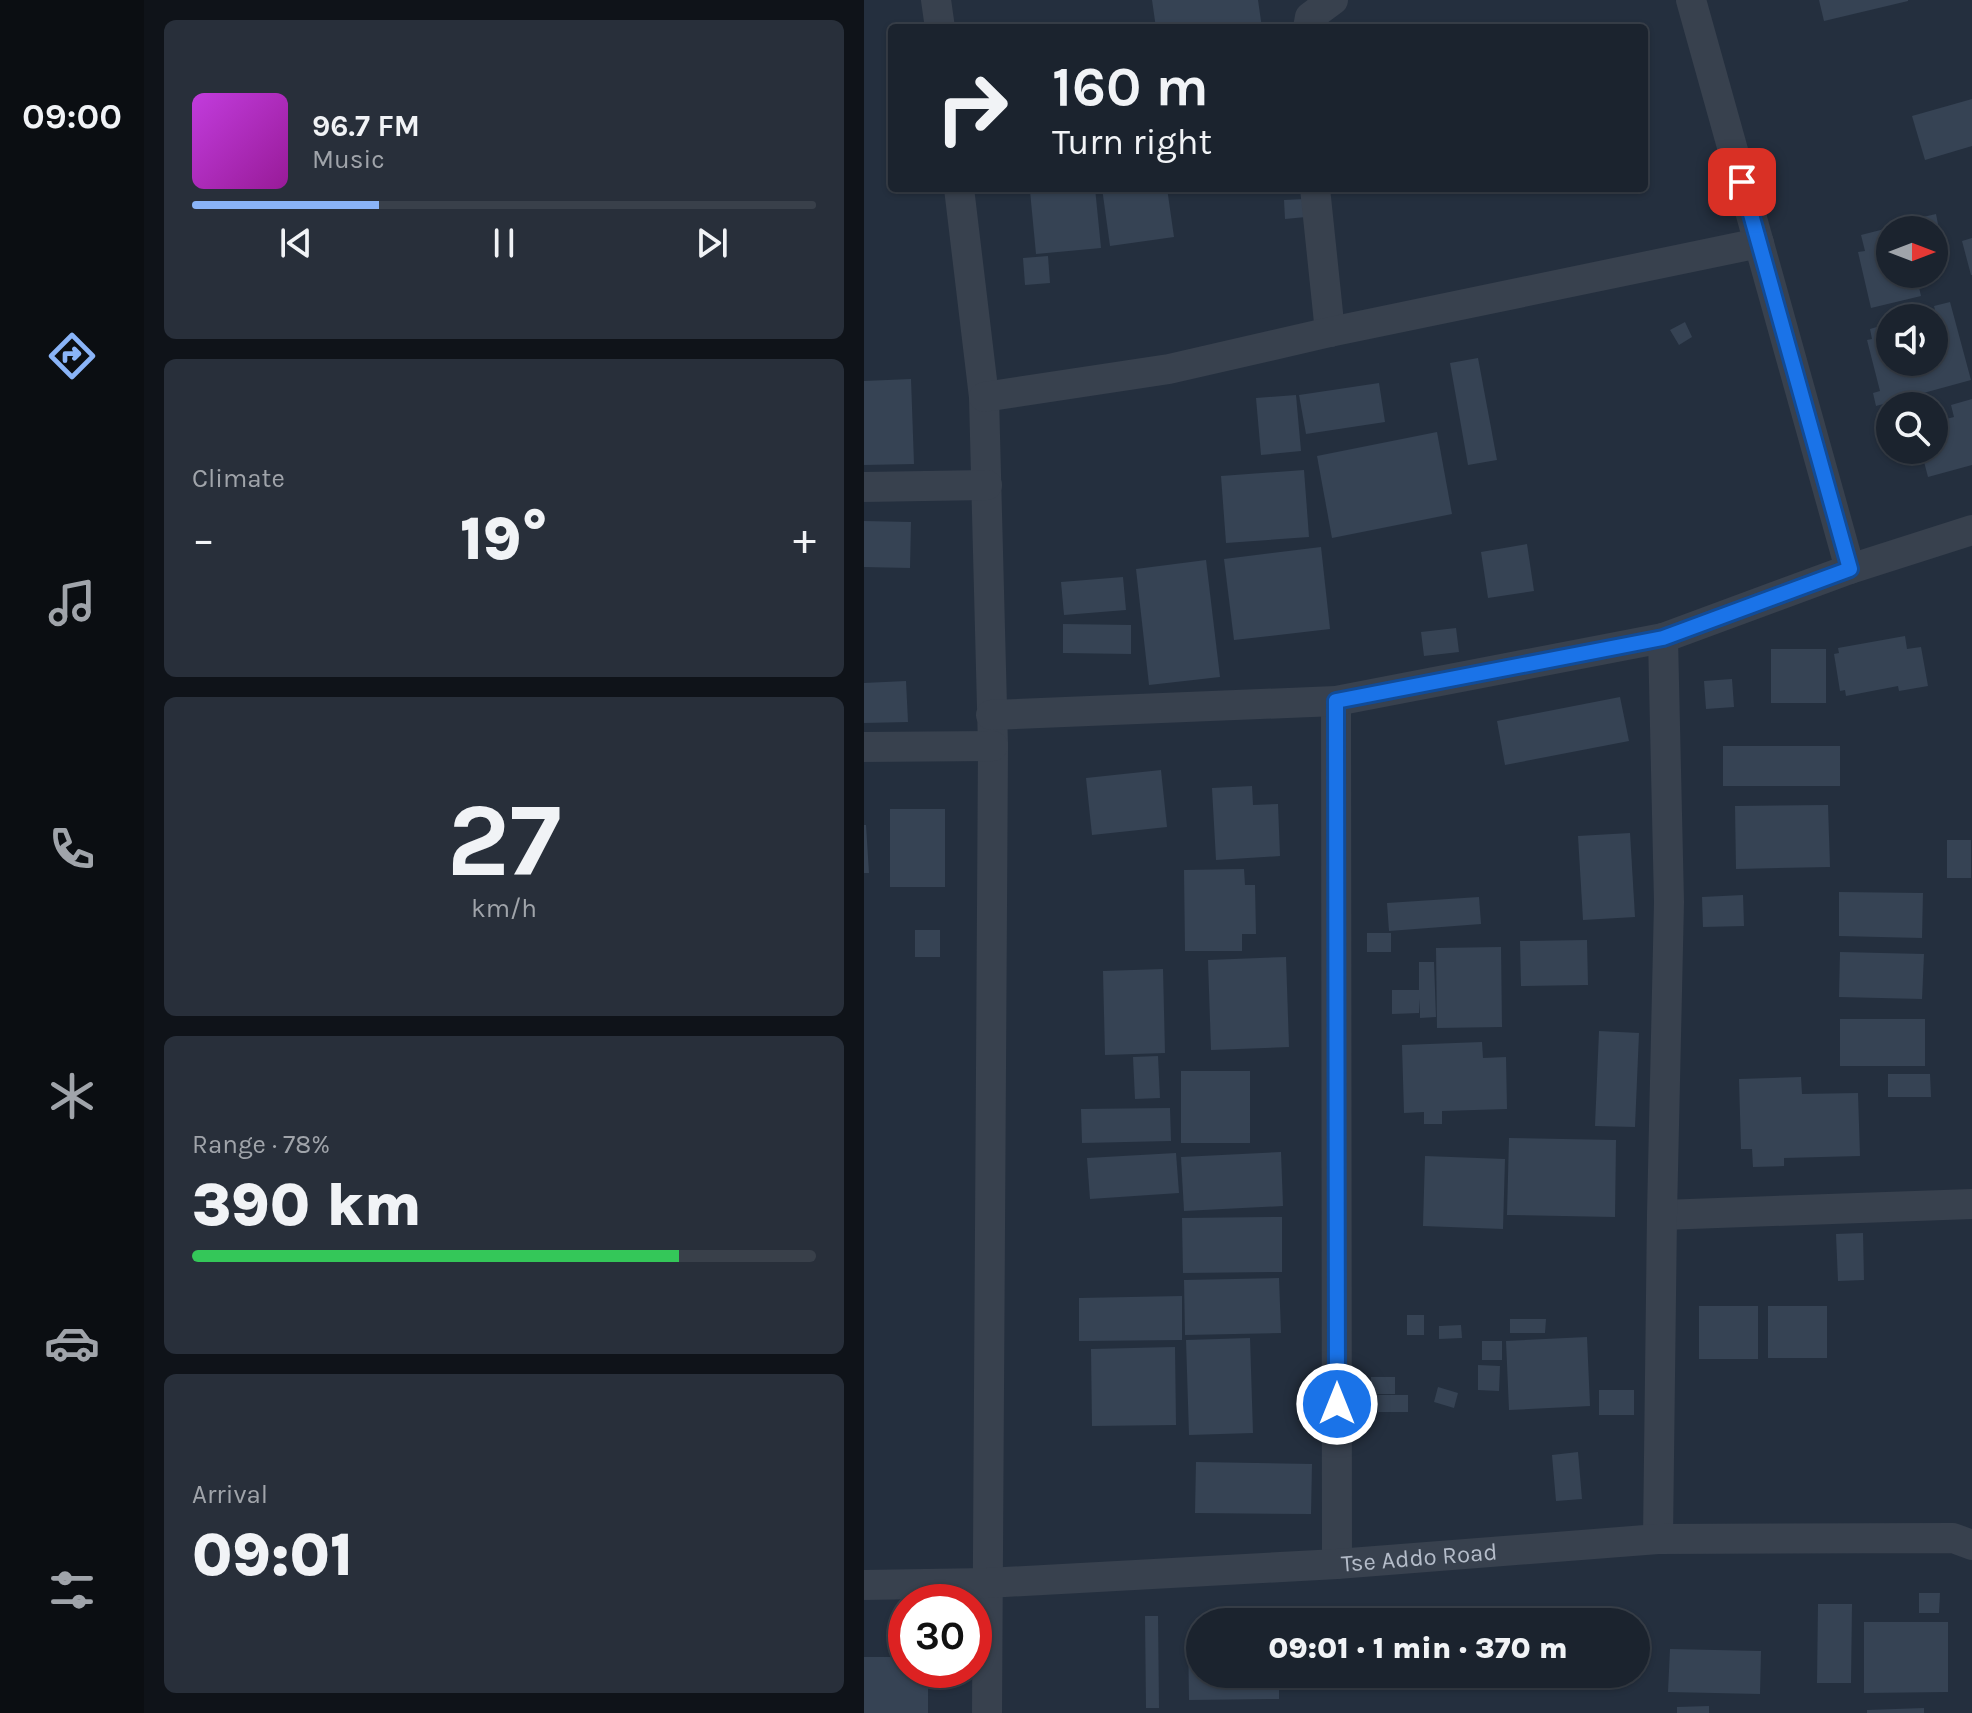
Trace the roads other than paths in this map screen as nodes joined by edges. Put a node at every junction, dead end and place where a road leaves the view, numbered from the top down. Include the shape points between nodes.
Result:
1 (936, 0) edge
2 (1333, 0) edge
3 (1691, 0) edge
4 (939, 24) edge
5 (1309, 24) edge
6 (959, 192) edge
7 (1315, 192) edge
8 (1759, 243) junction
9 (1330, 332) junction
10 (984, 397) junction
11 (987, 485) junction
12 (864, 487) edge
13 (1972, 530) edge
14 (1850, 569) junction
15 (1663, 638) junction
16 (1336, 701) junction
17 (991, 715) junction
18 (993, 746) junction
19 (864, 747) edge
20 (1972, 1204) edge
21 (1662, 1215) junction
22 (1658, 1539) junction
23 (1972, 1545) edge
24 (1337, 1564) junction
25 (987, 1583) junction
26 (864, 1585) edge
27 (987, 1713) edge

1 - 4 street
2 - 5 street via 1310,17
3 - 8 street
6 - 10 street
7 - 9 street
8 - 9 street
8 - 14 street
9 - 10 street via 1169,369
10 - 11 street
11 - 12 street
11 - 17 street
13 - 14 street
14 - 15 street
15 - 16 street
15 - 21 street via 1669,902
16 - 17 street
16 - 24 street
17 - 18 street
18 - 19 street
18 - 25 street
20 - 21 street
21 - 22 street
22 - 23 street, Tse Addo Road via 1953,1538
22 - 24 street, Tse Addo Road
24 - 25 street, Tse Addo Road
25 - 26 street, Tse Addo Road
25 - 27 street

